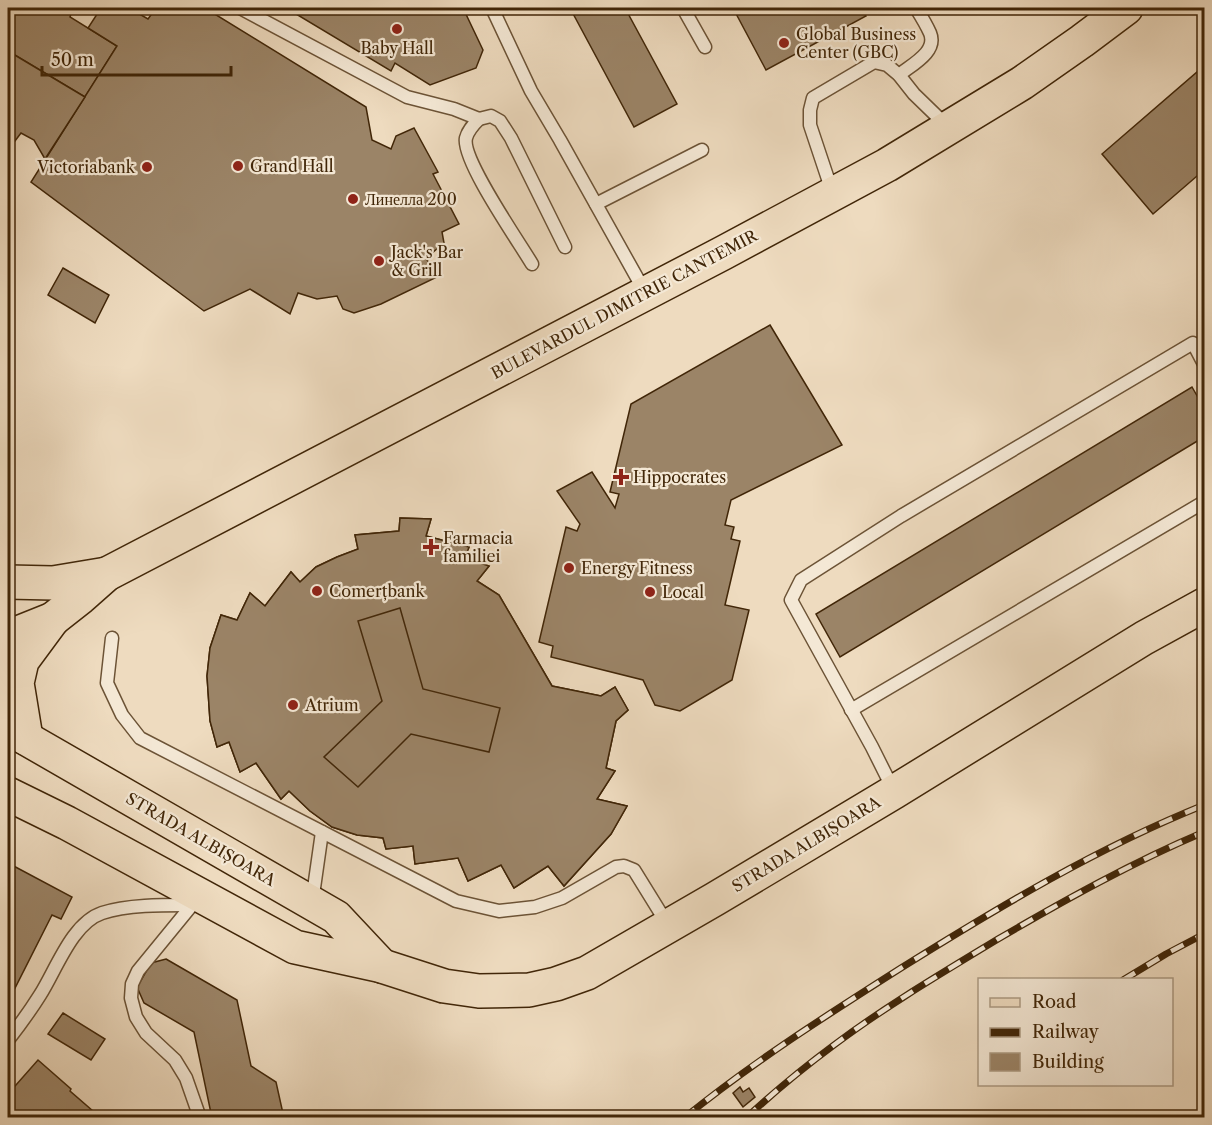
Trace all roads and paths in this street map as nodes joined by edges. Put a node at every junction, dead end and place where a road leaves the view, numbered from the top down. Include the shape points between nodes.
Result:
1 (240, 8) edge
2 (492, 8) edge
3 (683, 8) edge
4 (916, 8) edge
5 (1126, 8) edge
6 (705, 47) dead end
7 (899, 75) junction
8 (479, 119) junction
9 (948, 128) junction
10 (702, 150) dead end
11 (834, 194) junction
12 (596, 204) junction
13 (565, 247) dead end
14 (532, 264) dead end
15 (646, 293) junction
16 (1204, 364) edge
17 (1204, 502) edge
18 (107, 574) junction
19 (8, 582) edge
20 (1204, 605) edge
21 (52, 619) junction
22 (8, 637) edge
23 (112, 638) dead end
24 (851, 710) junction
25 (17, 733) edge
26 (894, 792) junction
27 (8, 794) edge
28 (322, 832) junction
29 (312, 903) junction
30 (204, 905) junction
31 (669, 926) junction
32 (382, 966) junction
33 (8, 1040) edge
34 (200, 1118) edge

1 - 8 lane via 407,97
2 - 12 lane via 531,91
3 - 6 lane
4 - 7 lane via 931,35 931,45 928,52
5 - 9 main road, BULEVARDUL DIMITRIE CANTEMIR via 1022,82
7 - 9 lane
7 - 11 lane via 887,65 874,62 813,98 810,125
8 - 13 lane via 491,116 500,121
8 - 14 lane via 465,139 470,157
9 - 11 main road, BULEVARDUL DIMITRIE CANTEMIR
10 - 12 lane
11 - 15 main road, BULEVARDUL DIMITRIE CANTEMIR
12 - 15 lane
15 - 18 main road, BULEVARDUL DIMITRIE CANTEMIR
16 - 24 lane via 1193,343 801,579 790,600
17 - 24 lane
18 - 19 main road, BULEVARDUL DIMITRIE CANTEMIR via 53,583
18 - 21 main road, BULEVARDUL DIMITRIE CANTEMIR
20 - 26 main road, STRADA ALBIȘOARA
21 - 22 main road, BULEVARDUL DIMITRIE CANTEMIR
21 - 25 main road via 22,661 17,683
23 - 28 lane via 107,683 122,715 140,738
24 - 26 lane
25 - 29 main road, STRADA ALBIȘOARA
26 - 31 main road, STRADA ALBIȘOARA
27 - 30 main road, STRADA ALBIȘOARA via 67,823
28 - 29 lane
28 - 31 lane via 456,902 499,911 535,907 562,898 624,866 633,870
29 - 32 main road, STRADA ALBIȘOARA via 336,917
30 - 32 main road, STRADA ALBIȘOARA via 295,947
30 - 33 lane via 116,910 83,925
30 - 34 lane via 138,971 131,998 146,1033 175,1060 186,1078
31 - 32 main road, STRADA ALBIȘOARA via 587,973 529,990 479,991 444,986

